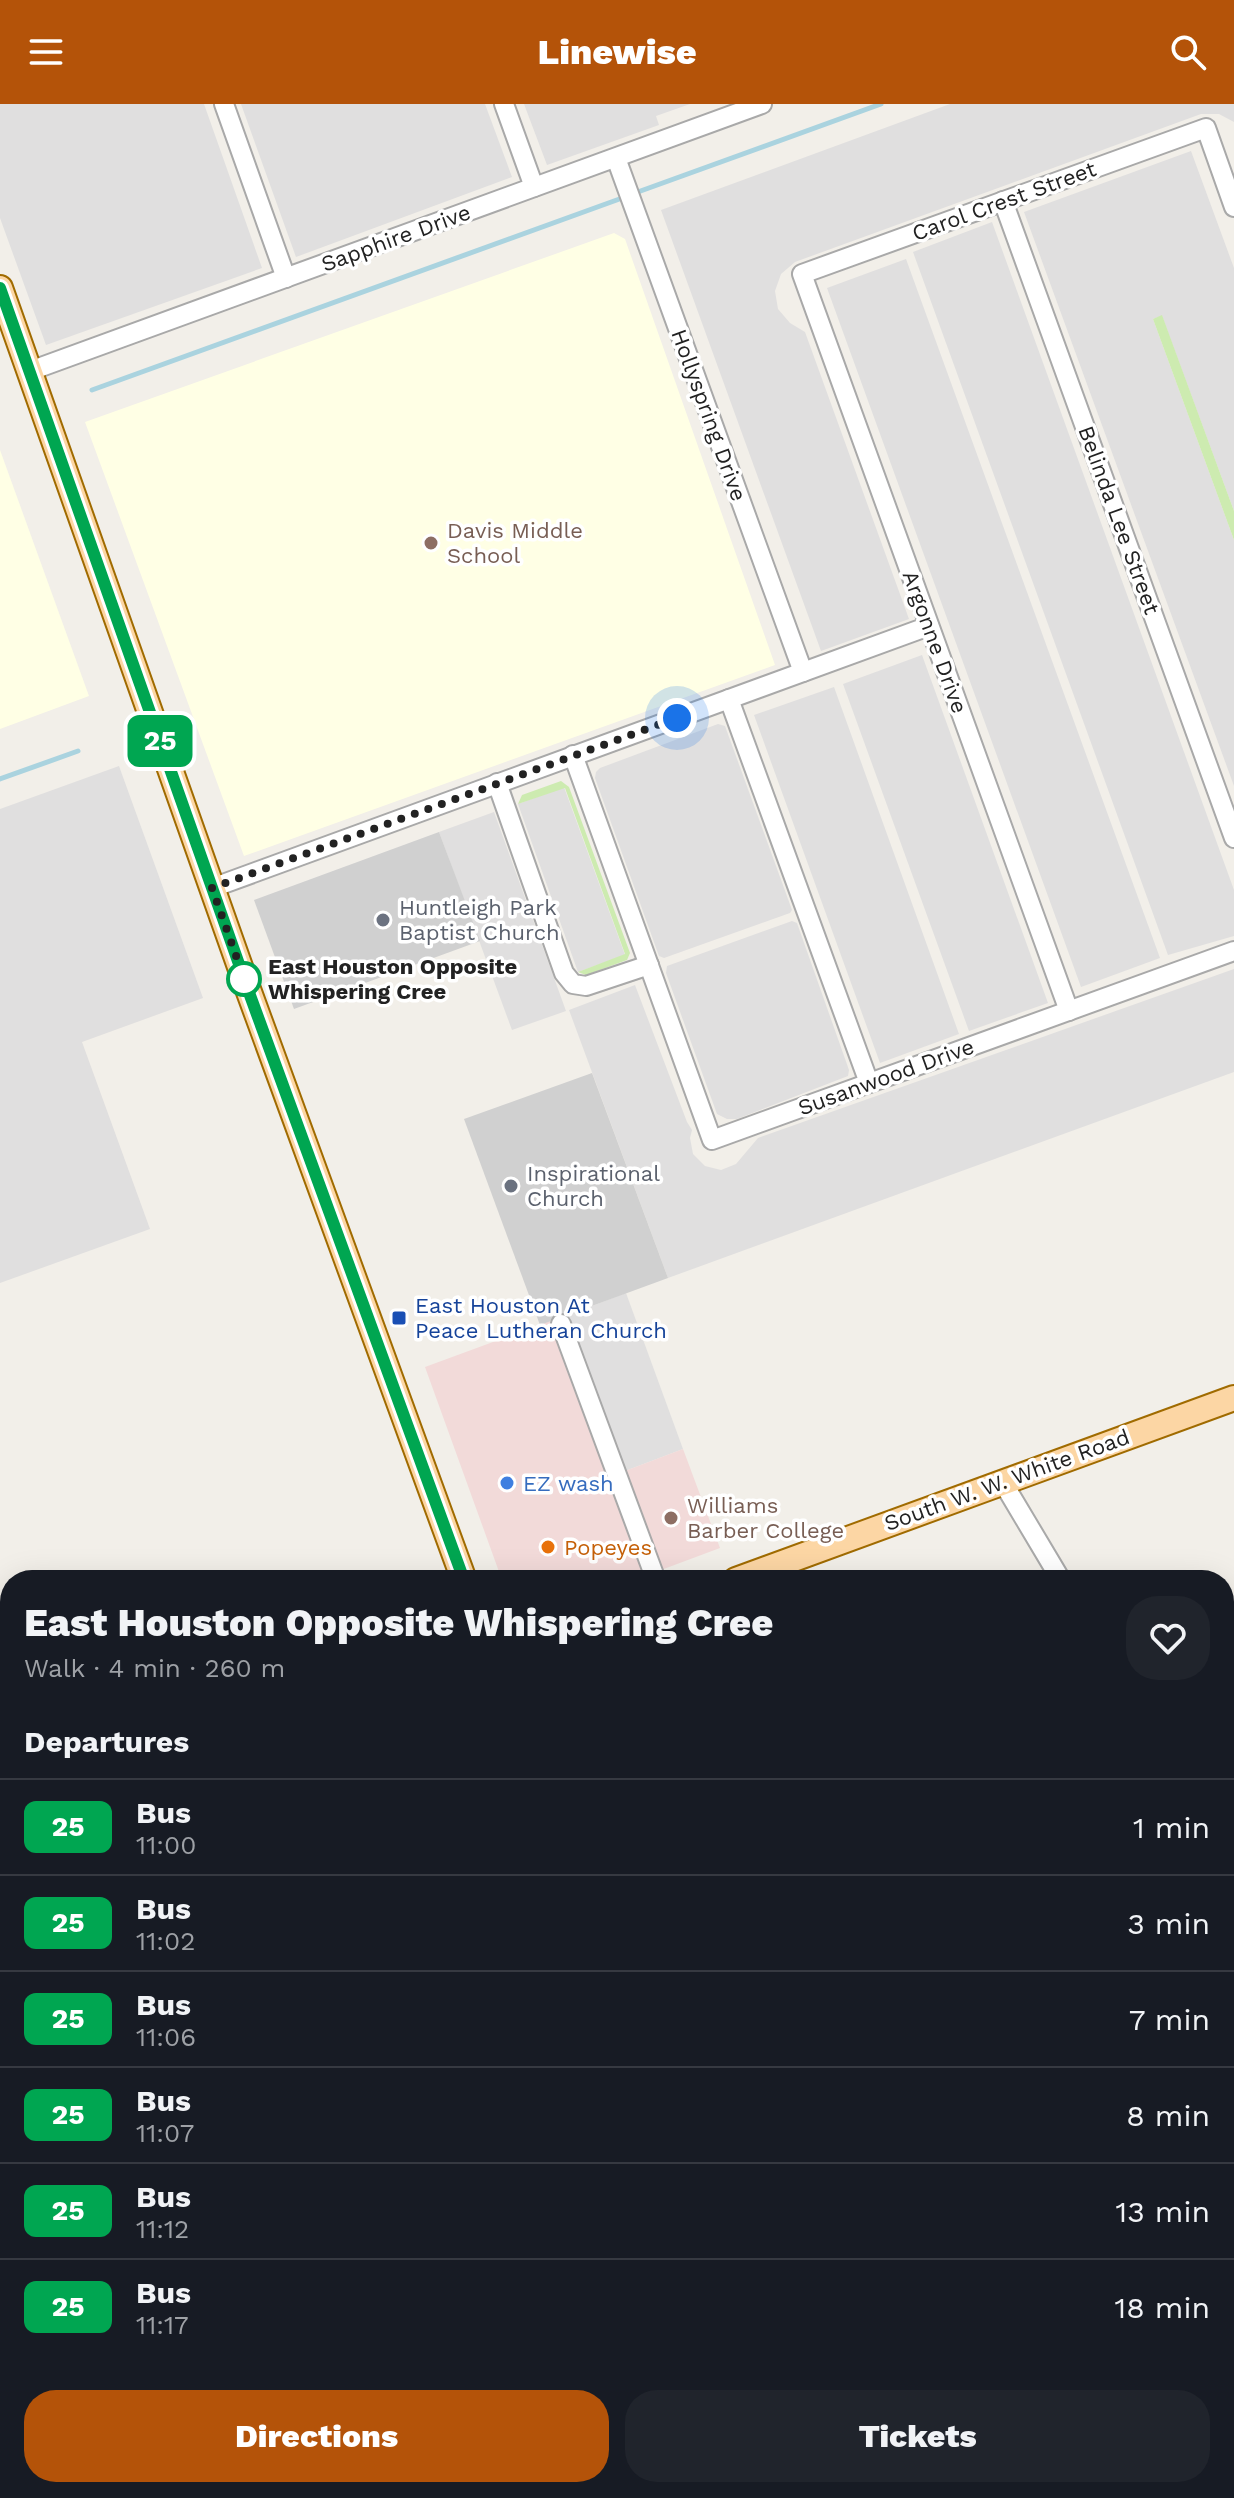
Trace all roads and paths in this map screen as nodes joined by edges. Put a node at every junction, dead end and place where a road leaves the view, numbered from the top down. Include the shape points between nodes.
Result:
1 (224, 104) edge
2 (504, 104) edge
3 (762, 104) edge
4 (616, 158) junction
5 (534, 187) junction
6 (1003, 201) junction
7 (1234, 207) edge
8 (802, 274) joint
9 (286, 278) junction
10 (0, 288) edge
11 (30, 371) junction
12 (929, 626) junction
13 (803, 672) junction
14 (729, 699) junction
15 (573, 755) junction
16 (497, 783) junction
17 (1234, 838) edge
18 (212, 888) junction
19 (1234, 951) edge
20 (649, 965) junction
21 (1069, 1011) junction
22 (869, 1083) junction
23 (561, 1324) dead end
24 (1234, 1398) edge
25 (1002, 1481) junction
26 (460, 1570) edge
27 (652, 1570) edge
28 (763, 1570) edge
29 (1055, 1570) edge

1 - 9 street
2 - 5 street
3 - 4 street, Sapphire Drive
4 - 5 street, Sapphire Drive
4 - 13 street, Hollyspring Drive
5 - 9 street, Sapphire Drive
6 - 7 street, Carol Crest Street via 1206,128
6 - 8 street, Carol Crest Street
6 - 17 street, Belinda Lee Street
8 - 12 street, Argonne Drive
9 - 11 street, Sapphire Drive
10 - 11 main road
11 - 18 main road
12 - 13 street
12 - 21 street, Argonne Drive
13 - 14 street
14 - 15 street
14 - 22 street
15 - 16 street
15 - 20 street, Susanwood Drive
16 - 18 street
16 - 20 street via 564,973 573,984 586,986
18 - 26 main road
19 - 21 street, Susanwood Drive
20 - 22 street, Susanwood Drive via 712,1140
21 - 22 street, Susanwood Drive
23 - 27 street
24 - 25 main road, South W. W. White Road
25 - 28 main road, South W. W. White Road
25 - 29 street

